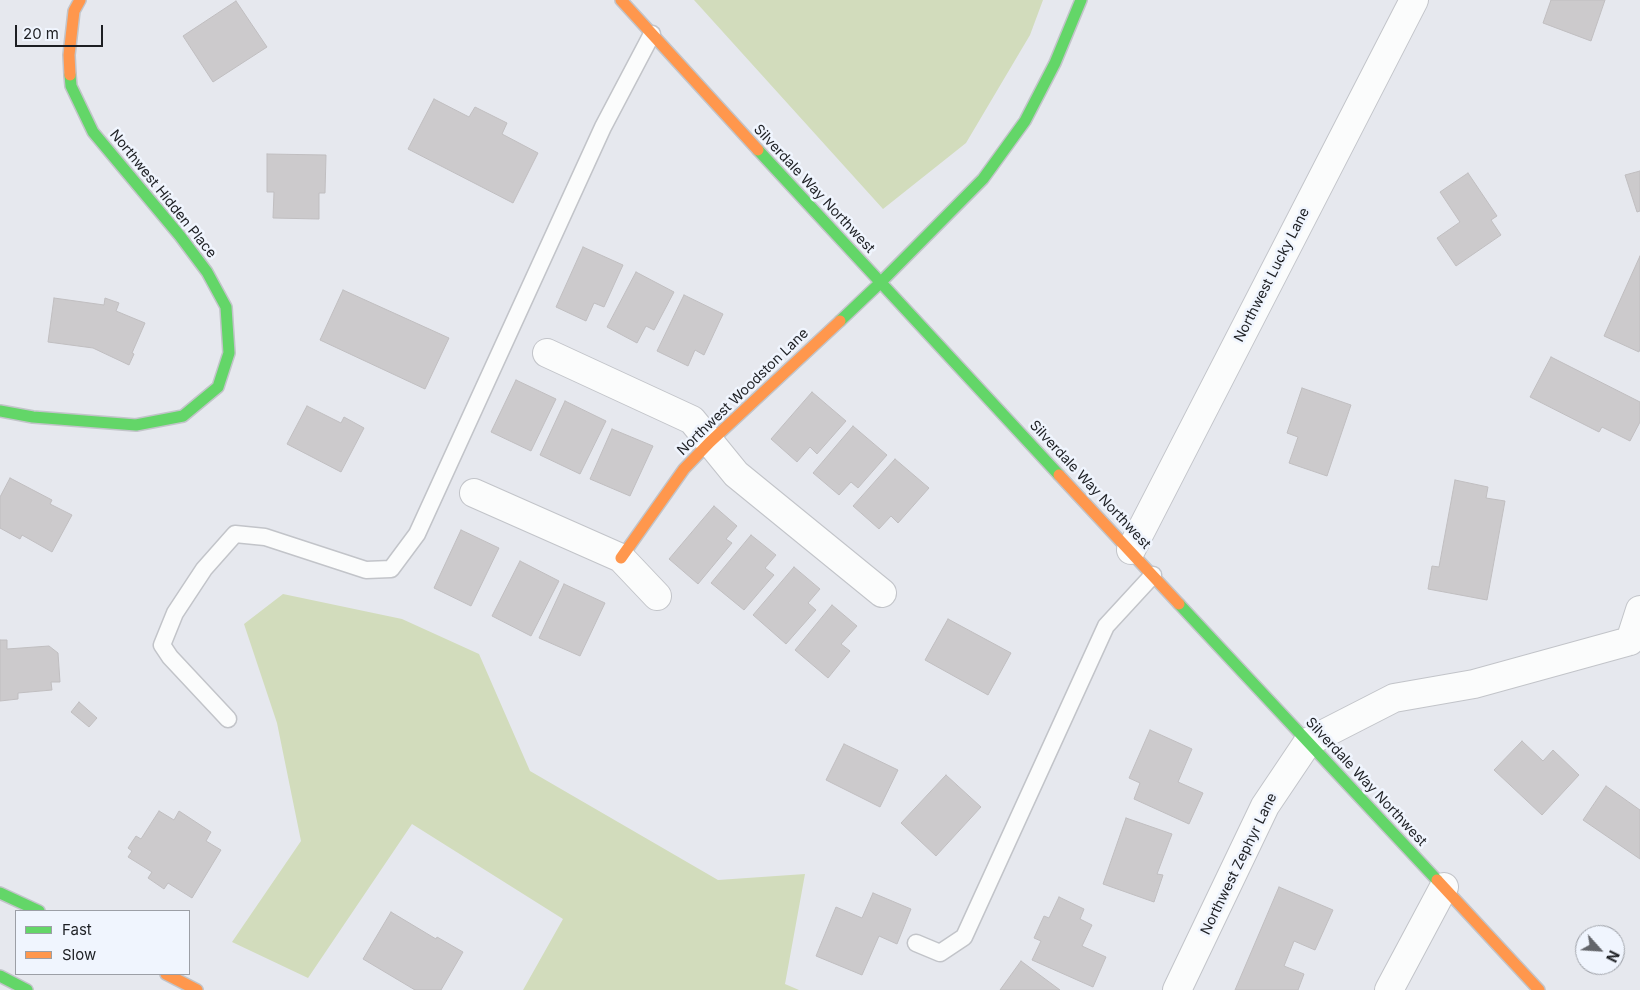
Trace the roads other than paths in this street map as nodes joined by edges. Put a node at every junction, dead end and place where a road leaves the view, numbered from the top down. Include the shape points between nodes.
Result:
1 (80, 0) edge
2 (621, 0) edge
3 (1082, 0) edge
4 (1414, 0) edge
5 (652, 34) junction
6 (880, 283) junction
7 (547, 352) dead end
8 (0, 411) edge
9 (710, 442) junction
10 (474, 493) dead end
11 (1131, 550) junction
12 (621, 558) junction
13 (1153, 575) junction
14 (882, 593) dead end
15 (657, 596) dead end
16 (1640, 610) edge
17 (1635, 648) edge
18 (228, 718) dead end
19 (1308, 742) junction
20 (1444, 887) junction
21 (0, 893) edge
22 (37, 910) edge
23 (916, 943) dead end
24 (168, 975) edge
25 (0, 976) edge
26 (27, 990) edge
27 (197, 990) edge
28 (1177, 990) edge
29 (1389, 990) edge
30 (1540, 990) edge

1 - 8 main road, Northwest Hidden Place via 74,12 69,54 71,86 93,132 207,272 226,307 229,353 218,387 183,416 136,426
2 - 5 main road, Silverdale Way Northwest
3 - 6 main road, Northwest Woodston Lane via 1025,121 983,179
4 - 11 street, Northwest Lucky Lane
5 - 6 main road, Silverdale Way Northwest
5 - 18 lane via 603,127 418,534 391,569 366,570 265,537 235,534 204,569 175,613 162,645
6 - 9 main road, Northwest Woodston Lane
6 - 11 main road, Silverdale Way Northwest
7 - 9 street via 692,420
9 - 12 main road, Northwest Woodston Lane via 684,469
9 - 14 street via 736,474
10 - 12 street
11 - 13 main road, Silverdale Way Northwest
12 - 15 street
13 - 19 main road, Silverdale Way Northwest
13 - 23 lane via 1106,626 964,937 940,953
16 - 17 street
17 - 19 street via 1474,684 1394,698
19 - 20 main road, Silverdale Way Northwest
19 - 28 street, Northwest Zephyr Lane via 1264,806
20 - 29 street
20 - 30 main road, Silverdale Way Northwest
21 - 22 main road
24 - 27 main road
25 - 26 main road

